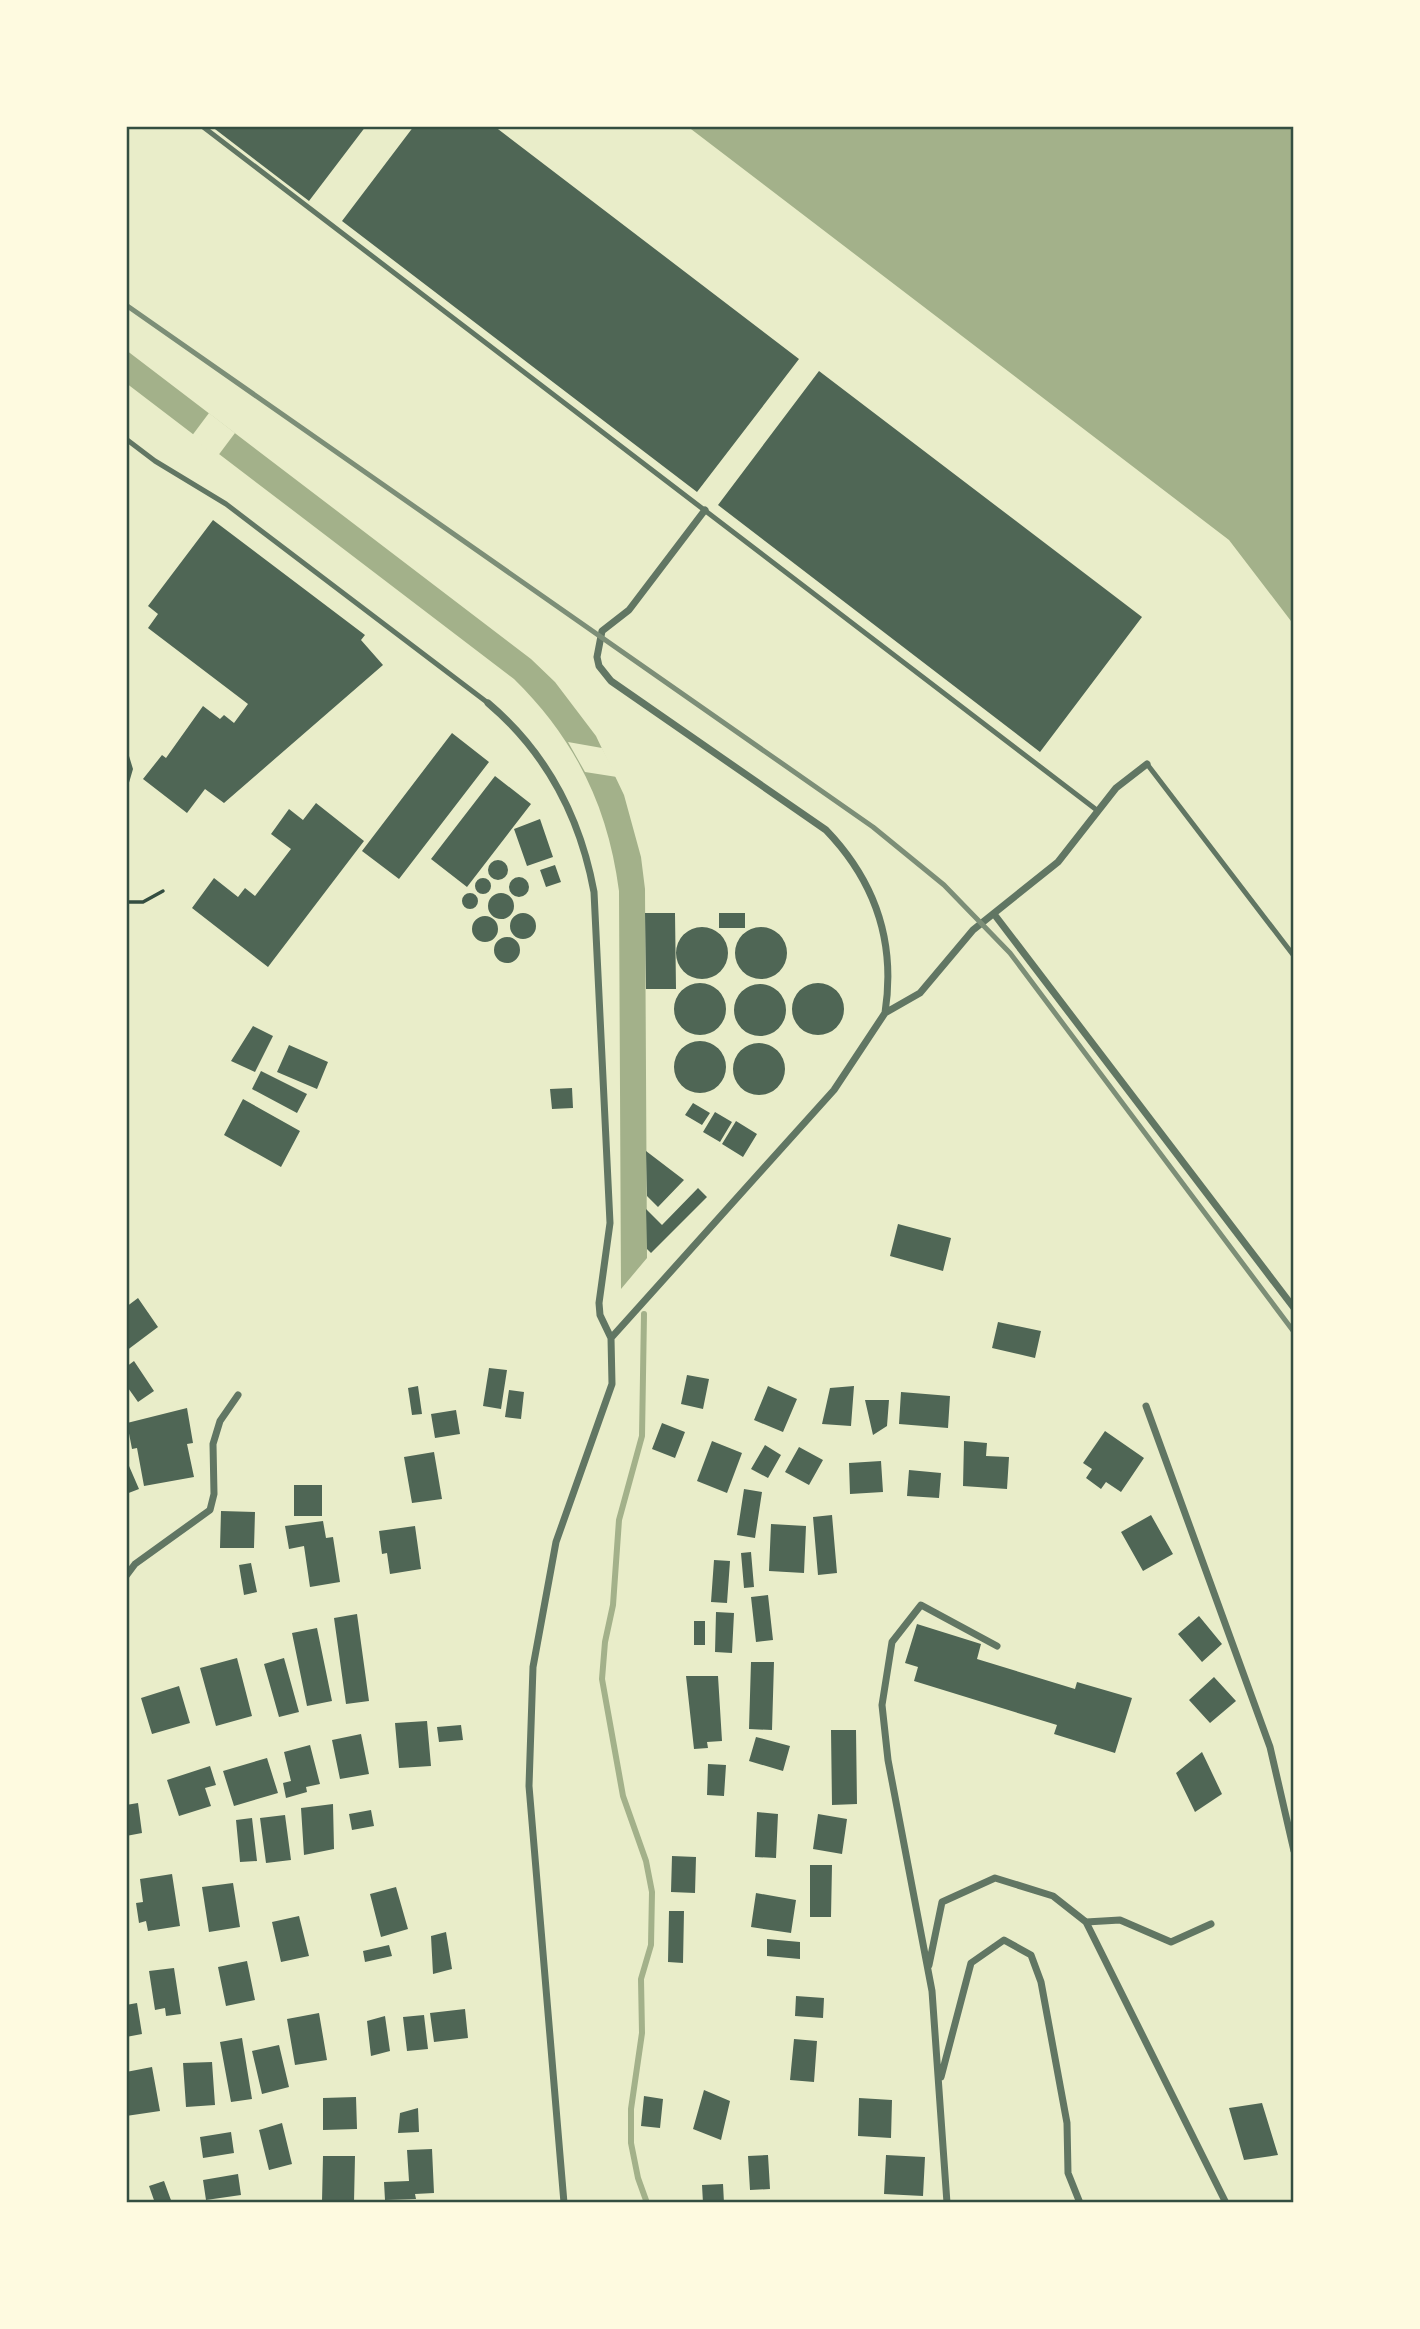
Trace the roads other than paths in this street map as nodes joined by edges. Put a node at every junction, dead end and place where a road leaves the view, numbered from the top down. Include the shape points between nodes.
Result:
1 (202, 126) edge
2 (126, 439) edge
3 (705, 510) junction
4 (488, 703) joint
5 (1147, 764) joint
6 (1098, 811) junction
7 (993, 914) junction
8 (1294, 956) edge
9 (885, 1013) junction
10 (1294, 1308) edge
11 (611, 1338) junction
12 (238, 1395) dead end
13 (1146, 1406) dead end
14 (126, 1576) edge
15 (998, 1646) dead end
16 (1294, 1851) edge
17 (1086, 1922) junction
18 (1212, 1924) dead end
19 (928, 1969) junction
20 (939, 2085) junction
21 (564, 2203) edge
22 (947, 2203) edge
23 (1080, 2203) edge
24 (1226, 2203) edge

1 - 3 lane
2 - 4 lane via 226,503
3 - 6 lane
3 - 9 street via 629,610 601,631 596,648 599,666 611,681 827,830 842,846 867,883 883,924 890,969
4 - 11 street via 524,737 553,777 580,832 591,871 610,1223 599,1303
5 - 6 street via 1116,788
5 - 8 lane
6 - 7 street via 1058,862
7 - 9 street via 972,930 920,993
7 - 10 street
9 - 11 street via 834,1090
11 - 21 street via 612,1384 556,1542 533,1667 529,1786
12 - 14 street via 220,1421 212,1444 214,1494 210,1510 135,1564
13 - 16 street via 1270,1746
15 - 19 street via 921,1605 892,1642 882,1705 888,1760
17 - 18 street via 1120,1920 1171,1942
17 - 19 street via 1052,1896 995,1878 942,1902
17 - 24 street
19 - 20 street
20 - 22 street
20 - 23 street via 971,1963 1004,1940 1031,1955 1041,1982 1068,2123 1068,2174

